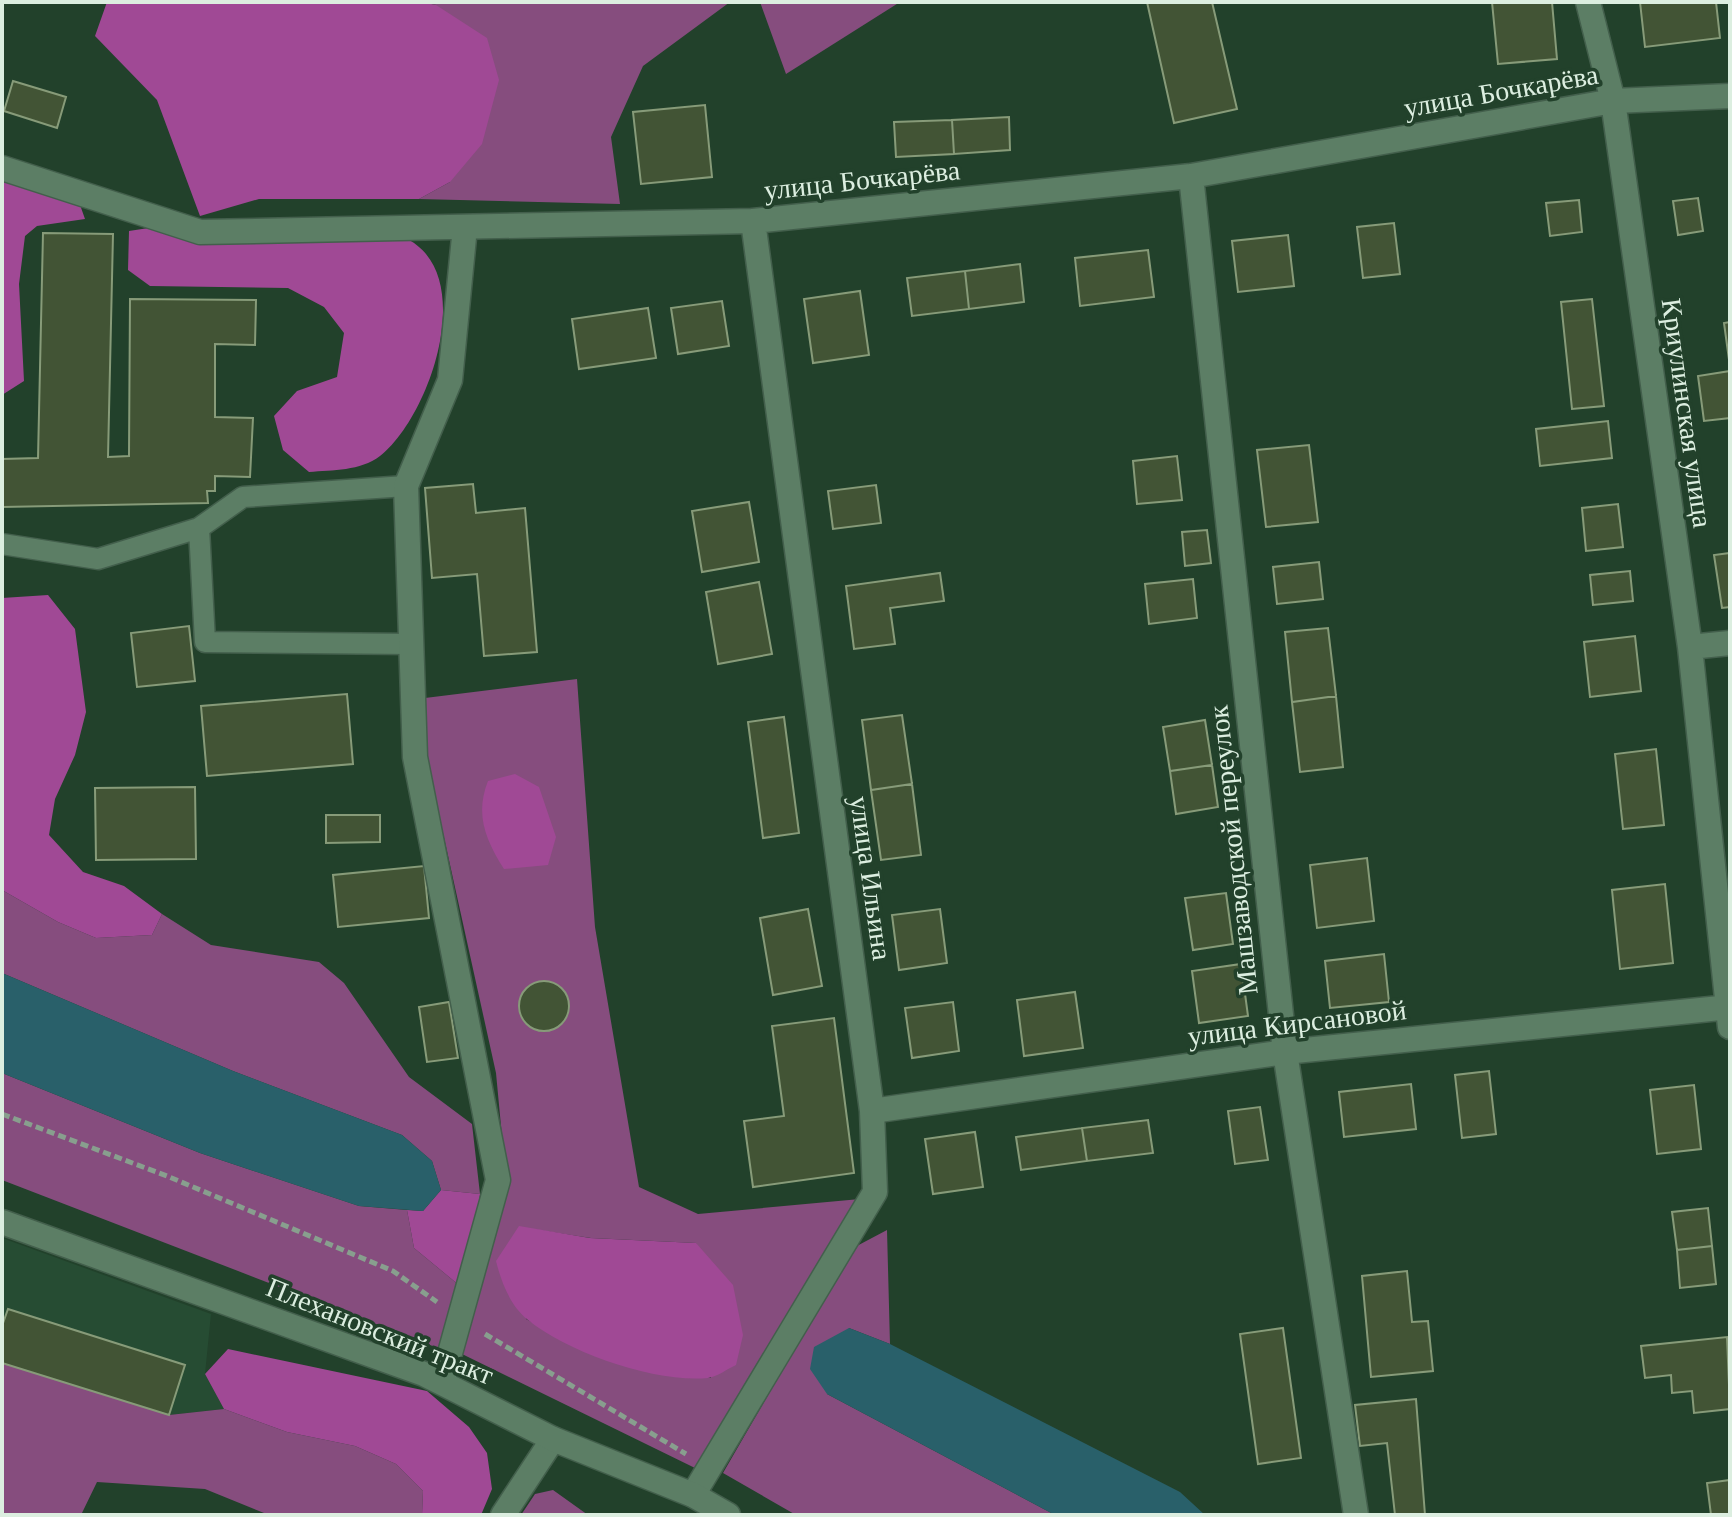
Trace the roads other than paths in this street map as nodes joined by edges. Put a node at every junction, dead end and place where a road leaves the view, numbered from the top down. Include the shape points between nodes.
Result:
1 (1588, 2) edge
2 (1730, 96) edge
3 (1613, 101) junction
4 (2, 168) edge
5 (1191, 176) junction
6 (753, 221) junction
7 (465, 227) junction
8 (406, 486) junction
9 (199, 528) junction
10 (2, 544) edge
11 (1730, 643) edge
12 (411, 644) junction
13 (1690, 647) junction
14 (1729, 1014) edge
15 (1285, 1052) junction
16 (872, 1111) junction
17 (2, 1222) edge
18 (442, 1382) junction
19 (553, 1439) junction
20 (693, 1495) junction
21 (503, 1515) edge
22 (728, 1515) edge
23 (1356, 1515) edge

1 - 3 street, Криулинская улица
2 - 3 street, улица Бочкарёва
3 - 5 street, улица Бочкарёва
3 - 13 street, Криулинская улица
4 - 7 street, улица Бочкарёва via 200,232
5 - 6 street, улица Бочкарёва
5 - 15 street, Машзаводской переулок
6 - 7 street, улица Бочкарёва
6 - 16 street, улица Ильина
7 - 8 street via 450,380
8 - 9 lane via 243,497
8 - 12 street
9 - 10 lane via 98,559
9 - 12 lane via 205,642
11 - 13 street
12 - 18 street via 415,757 498,1180
13 - 14 street, Криулинская улица
14 - 15 street, улица Кирсановой
15 - 16 street, улица Кирсановой
15 - 23 street, Машзаводской переулок
16 - 20 street, улица Ильина via 875,1192
17 - 18 street, Плехановский тракт
18 - 19 street, Плехановский тракт
19 - 20 street, Плехановский тракт
19 - 21 street
20 - 22 street, Плехановский тракт

